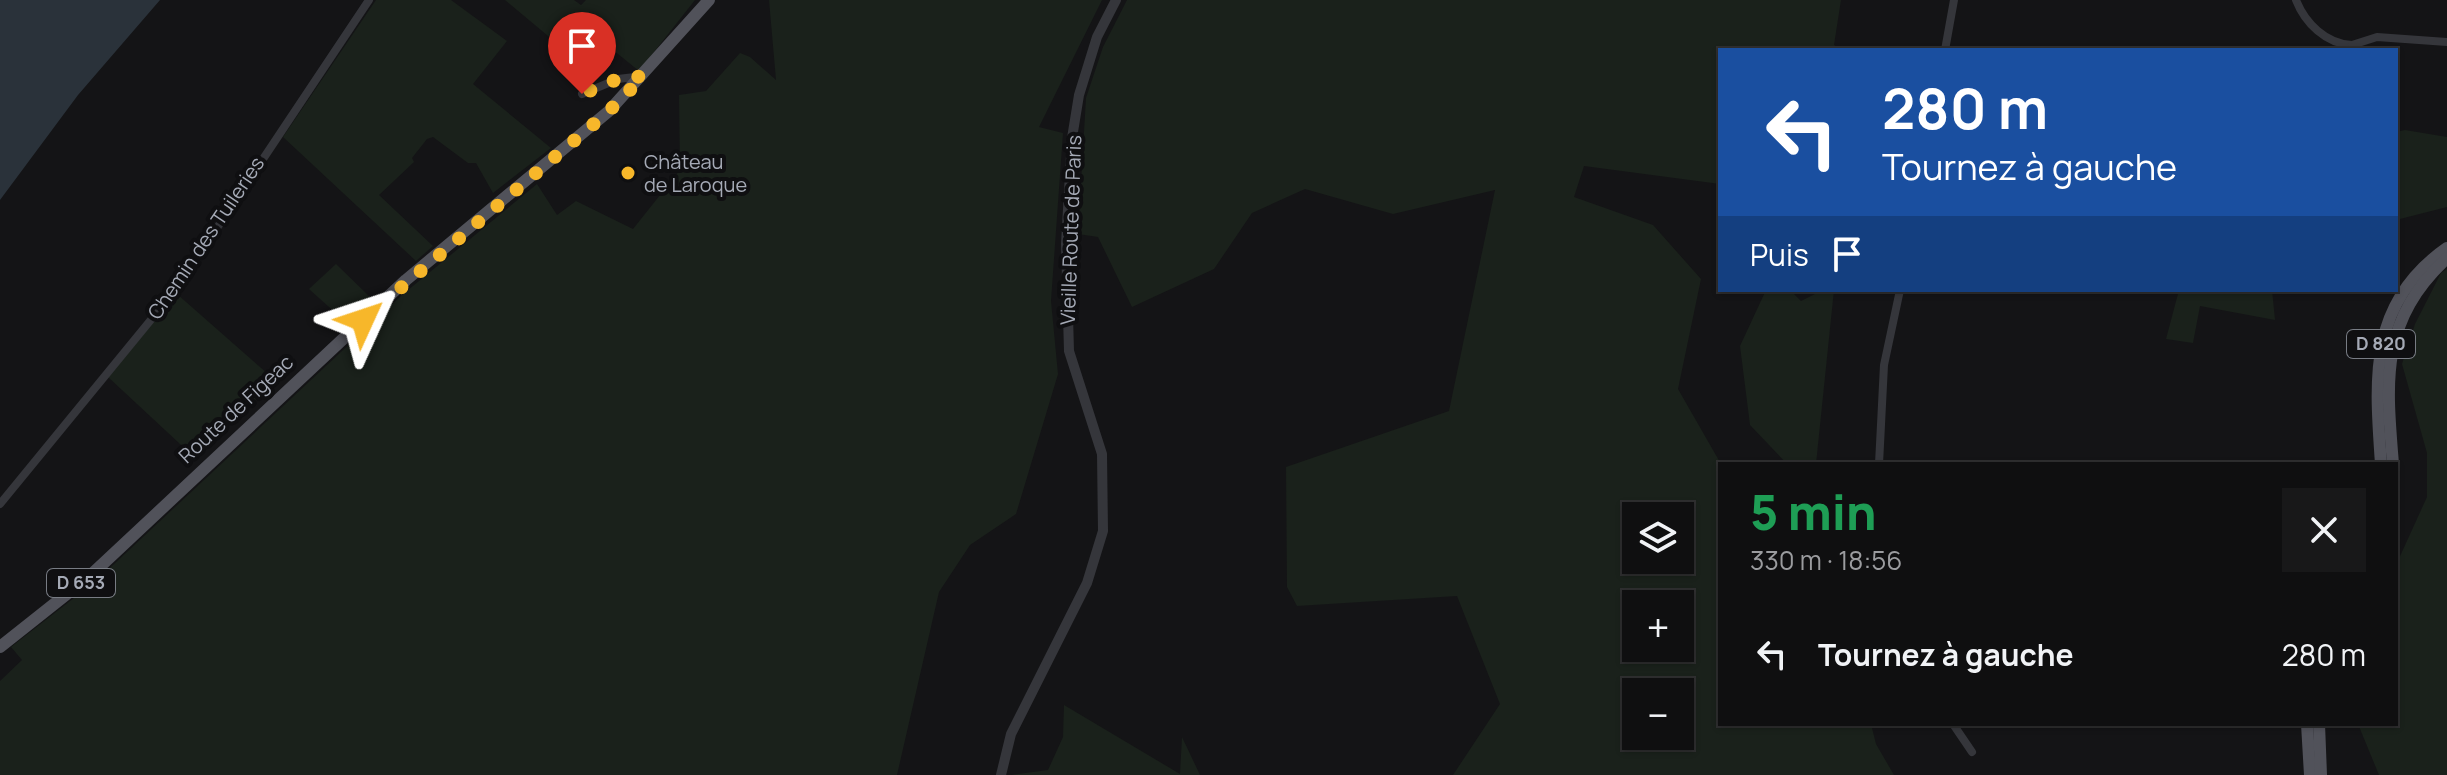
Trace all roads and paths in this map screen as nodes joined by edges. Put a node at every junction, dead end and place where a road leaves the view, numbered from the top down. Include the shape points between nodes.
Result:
1 (369, 0) edge
2 (709, 0) edge
3 (1116, 0) edge
4 (1954, 0) edge
5 (2296, 0) edge
6 (2447, 42) edge
7 (1945, 48) edge
8 (2353, 48) edge
9 (644, 76) junction
10 (582, 94) dead end
11 (2447, 248) edge
12 (2447, 258) edge
13 (1900, 292) edge
14 (1879, 462) edge
15 (2381, 462) edge
16 (2393, 462) edge
17 (0, 504) edge
18 (0, 647) edge
19 (1954, 726) edge
20 (2307, 726) edge
21 (2319, 726) edge
22 (1972, 752) dead end
23 (1001, 775) edge
24 (2310, 775) edge
25 (2321, 775) edge

1 - 17 street, Chemin des Tuileries via 177,288
2 - 9 main road, Route de Figeac / D 653
3 - 23 street, Vieille Route de Paris via 1097,37 1079,95 1066,244 1069,351 1102,454 1103,531 1087,583 1011,734
4 - 7 street
5 - 8 street via 2315,28 2332,42
6 - 8 street via 2396,36 2365,38
9 - 10 street via 618,79
9 - 18 main road, Route de Figeac / D 653 via 406,280 92,574
11 - 15 main road, D 820 via 2404,289 2386,324 2377,375
12 - 16 main road, D 820 via 2415,291 2397,326 2388,376
13 - 14 street via 1884,365
19 - 22 street
20 - 24 main road
21 - 25 main road

